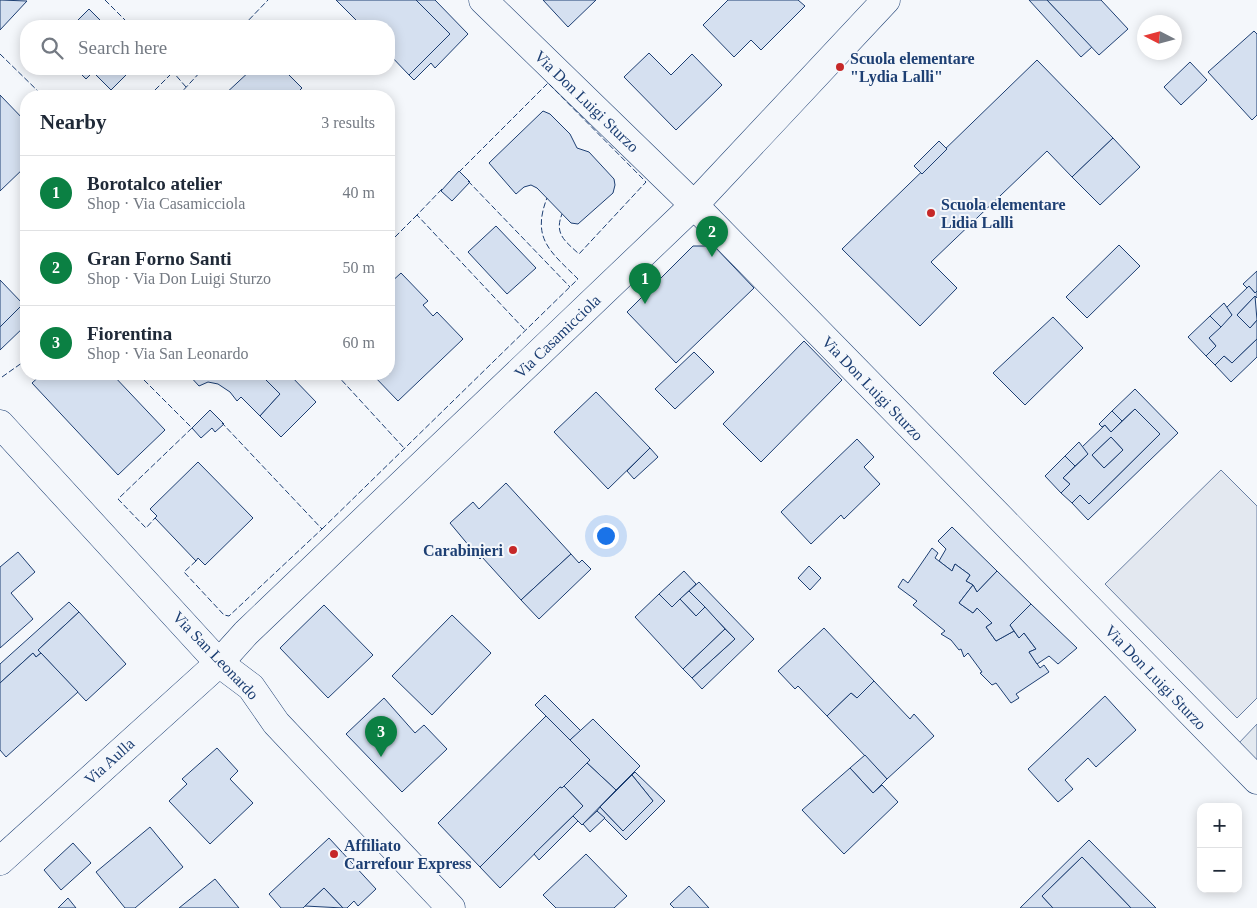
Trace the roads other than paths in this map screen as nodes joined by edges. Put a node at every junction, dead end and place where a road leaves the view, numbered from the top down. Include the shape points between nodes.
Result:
1 (484, 0) edge
2 (886, 0) edge
3 (694, 205) junction
4 (0, 424) edge
5 (219, 663) junction
6 (1257, 780) edge
7 (0, 861) edge
8 (451, 908) edge

1 - 3 street, Via Don Luigi Sturzo
2 - 3 street, Via Casamicciola
3 - 5 street, Via Casamicciola via 246,633
3 - 6 street, Via Don Luigi Sturzo
4 - 5 street, Via San Leonardo
5 - 7 street, Via Aulla
5 - 8 street, Via San Leonardo via 251,687 276,723

